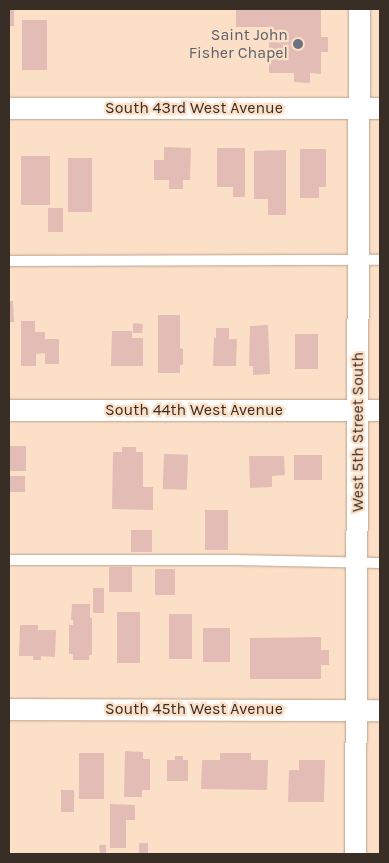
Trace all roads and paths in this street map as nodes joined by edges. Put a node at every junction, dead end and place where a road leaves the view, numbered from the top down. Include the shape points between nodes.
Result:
1 (359, 9) edge
2 (9, 108) edge
3 (359, 108) junction
4 (380, 108) edge
5 (359, 260) junction
6 (380, 260) edge
7 (9, 261) edge
8 (9, 410) edge
9 (358, 410) junction
10 (380, 410) edge
11 (9, 560) edge
12 (357, 563) junction
13 (380, 563) edge
14 (9, 709) edge
15 (356, 710) junction
16 (380, 710) edge
17 (355, 854) edge

1 - 3 street, West 5th Street South
2 - 3 street, South 43rd West Avenue
3 - 4 street, South 43rd West Avenue
3 - 5 street, West 5th Street South
5 - 6 lane
5 - 7 lane
5 - 9 street, West 5th Street South
8 - 9 street, South 44th West Avenue
9 - 10 street, South 44th West Avenue
9 - 12 street, West 5th Street South
11 - 12 lane
12 - 13 lane
12 - 15 street, West 5th Street South
14 - 15 street, South 45th West Avenue
15 - 16 street, South 45th West Avenue
15 - 17 street, West 5th Street South

